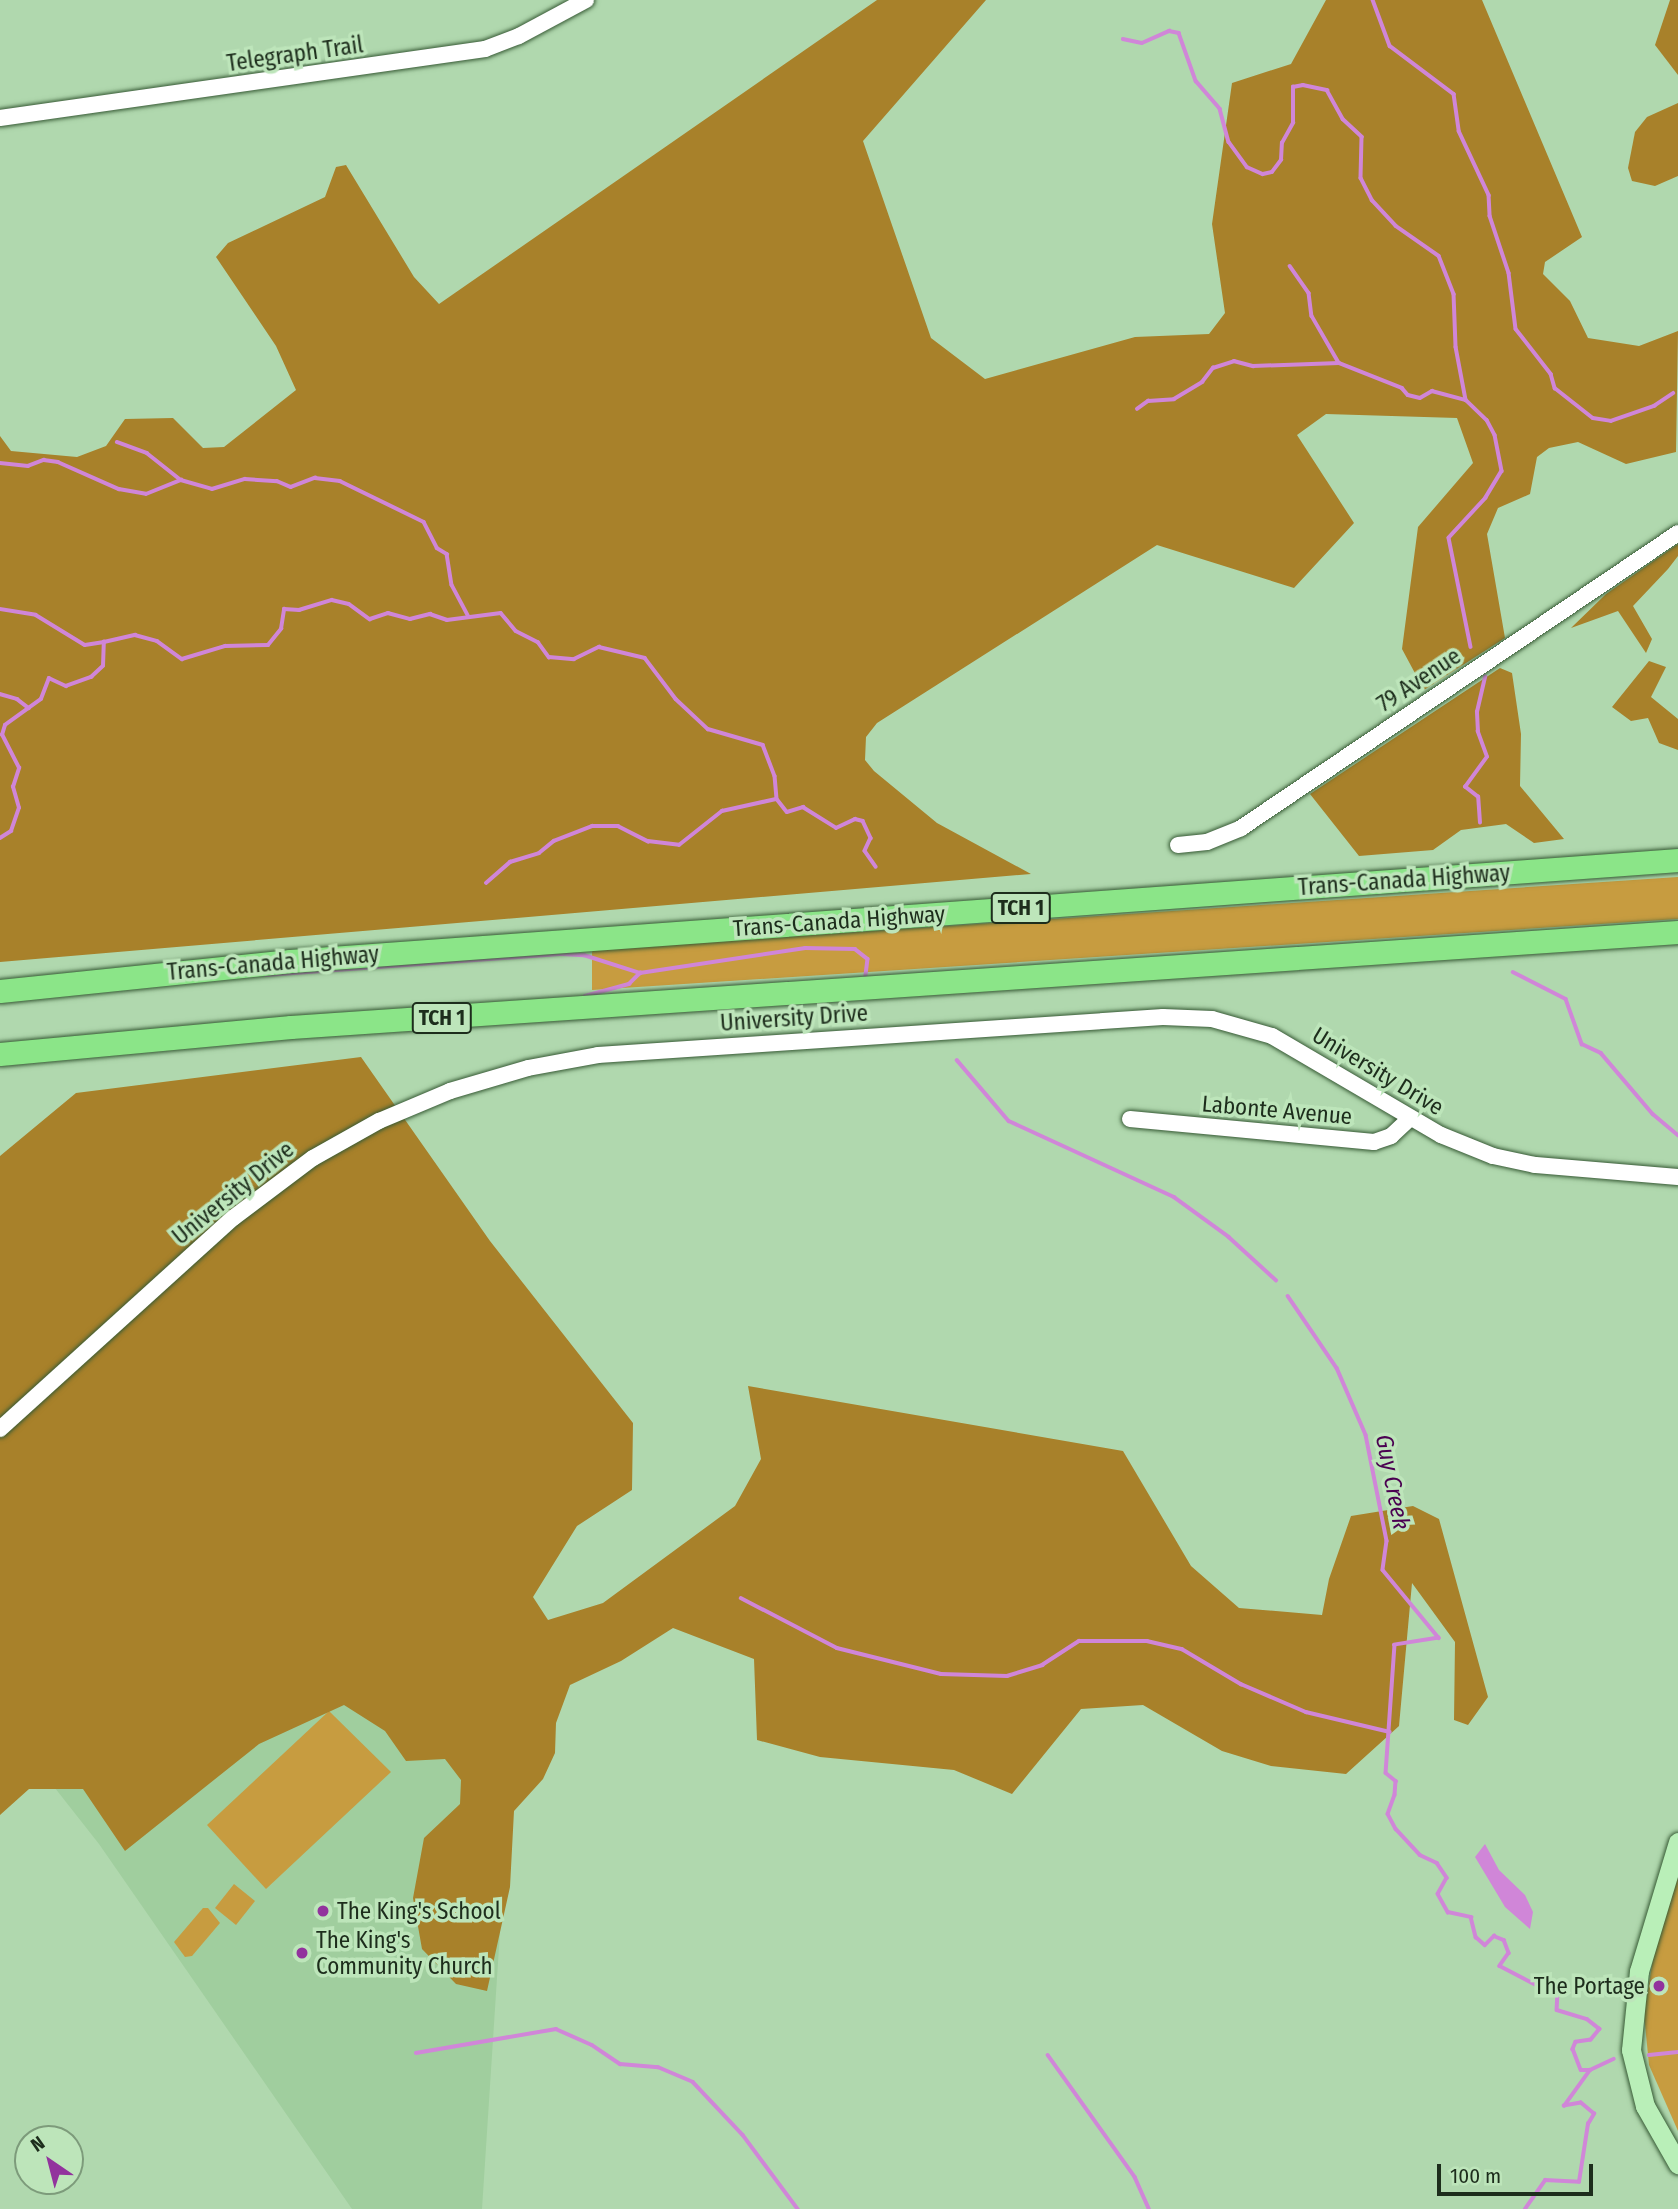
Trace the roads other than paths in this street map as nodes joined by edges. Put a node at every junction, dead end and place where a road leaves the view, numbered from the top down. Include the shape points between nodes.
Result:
1 (586, 0) edge
2 (0, 118) edge
3 (1678, 533) edge
4 (1178, 845) dead end
5 (1678, 860) edge
6 (1678, 932) edge
7 (0, 991) edge
8 (0, 1054) edge
9 (1410, 1118) junction
10 (1130, 1119) dead end
11 (1678, 1177) edge
12 (0, 1429) edge
13 (1678, 1842) edge
14 (1678, 2164) edge

1 - 2 street, Telegraph Trail via 485,49
3 - 4 street, 79 Avenue via 1241,828 1207,842
5 - 7 highway, Trans-Canada Highway / TCH 1 via 290,961
6 - 8 highway, TCH 1 via 291,1027
9 - 10 street, Labonte Avenue via 1391,1136 1374,1142
9 - 11 street, University Drive via 1456,1142 1515,1161
9 - 12 street, University Drive via 1272,1036 1234,1023 1188,1017 623,1052 528,1068 450,1091 379,1121 285,1177 233,1218
13 - 14 main road via 1639,1971 1631,2050 1645,2106

